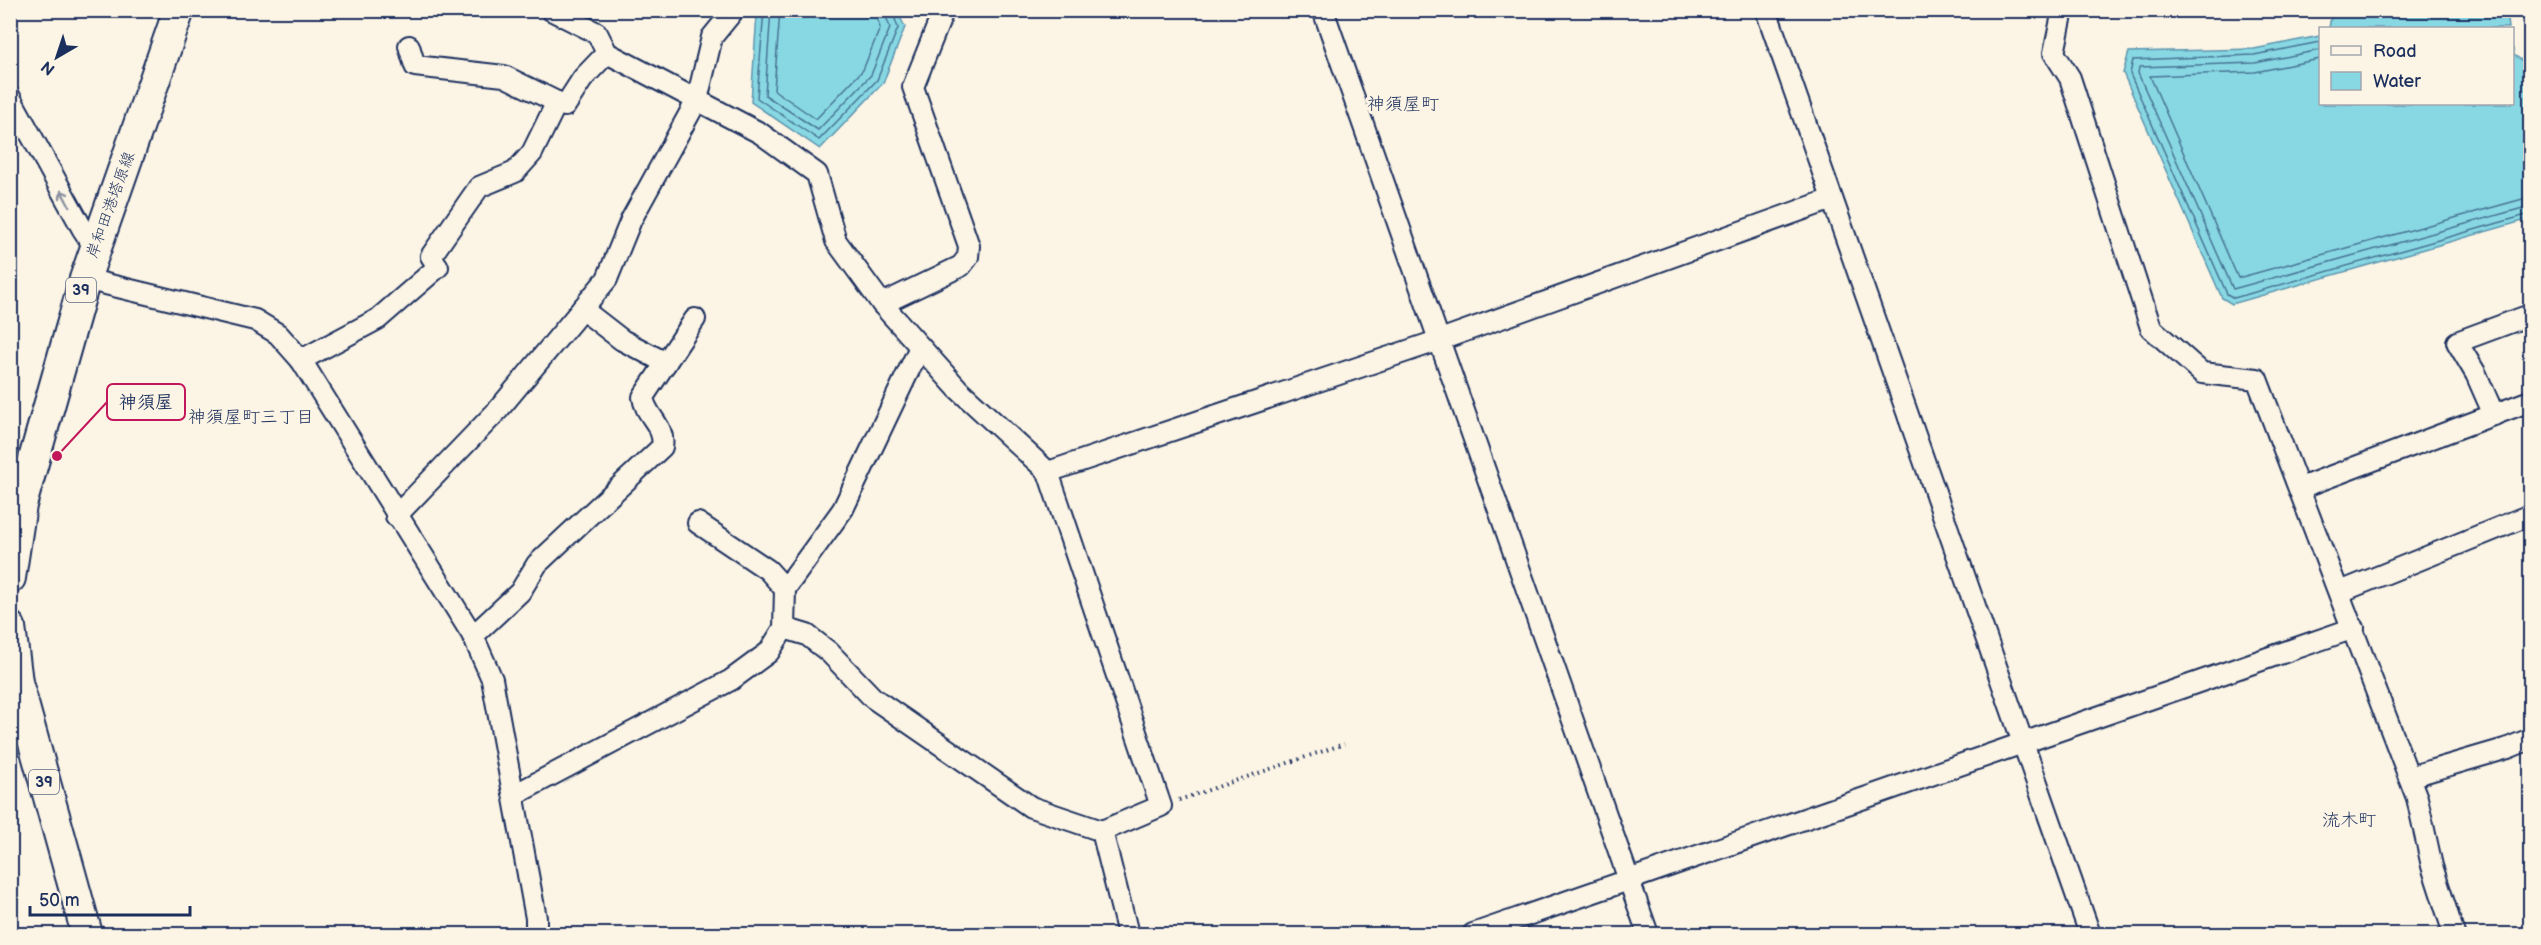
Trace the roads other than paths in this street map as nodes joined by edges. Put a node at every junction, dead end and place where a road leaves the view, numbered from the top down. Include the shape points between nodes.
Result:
1 (179, 10) edge
2 (551, 10) edge
3 (734, 10) edge
4 (940, 10) edge
5 (1323, 10) edge
6 (1766, 10) edge
7 (2063, 10) edge
8 (409, 46) dead end
9 (607, 53) junction
10 (10, 97) edge
11 (697, 100) junction
12 (558, 102) junction
13 (1832, 200) junction
14 (95, 248) junction
15 (85, 279) junction
16 (882, 304) junction
17 (582, 309) junction
18 (2530, 315) edge
19 (695, 319) dead end
20 (1440, 340) junction
21 (920, 346) junction
22 (301, 360) junction
23 (666, 363) junction
24 (2530, 401) edge
25 (2494, 415) junction
26 (1047, 472) junction
27 (2300, 488) junction
28 (2530, 515) edge
29 (396, 516) junction
30 (698, 523) dead end
31 (10, 578) edge
32 (785, 590) junction
33 (2340, 592) junction
34 (10, 627) edge
35 (784, 628) junction
36 (2354, 628) junction
37 (473, 636) junction
38 (12, 658) edge
39 (2530, 739) edge
40 (2023, 743) junction
41 (2409, 777) junction
42 (514, 795) junction
43 (1102, 831) junction
44 (1630, 880) junction
45 (87, 934) edge
46 (536, 934) edge
47 (1128, 934) edge
48 (1473, 934) edge
49 (1648, 934) edge
50 (2090, 934) edge
51 (2454, 934) edge

1 - 14 main road, 岸和田港塔原線 / 39
2 - 9 street via 597,33
3 - 11 street via 712,37
4 - 16 street via 941,17 913,87 969,246 968,257 961,266
5 - 20 street
6 - 13 street
7 - 27 street via 2054,53 2070,78 2151,328 2202,373 2257,379
8 - 12 street via 415,66 504,76
9 - 11 street
9 - 12 street via 583,78 565,106
14 -> 10 street
11 - 16 street via 760,133 817,174 836,241
11 - 17 street via 631,220 607,279
12 - 22 street via 532,153 514,172 479,188 431,256 438,267 378,319
13 - 20 street
13 - 40 street
14 - 15 main road, 岸和田港塔原線 / 39
15 - 22 street via 255,320 278,334
15 - 31 main road, 岸和田港塔原線 / 39 via 21,505
16 - 21 street
17 - 23 street via 622,340
17 - 29 street via 498,410
18 - 25 street via 2457,342
19 - 23 street
20 - 26 street
20 - 44 street
21 - 26 street via 958,389
21 - 32 street via 843,509
22 - 29 street
23 - 37 street via 643,397 644,407 664,438 662,447 537,564 520,592
24 - 25 street
25 - 27 street
26 - 43 street via 1161,806
27 - 33 street
28 - 33 street
29 - 37 street
30 - 32 street via 768,570
32 - 35 street
33 - 36 street
34 - 38 main road, 39
35 - 42 street via 769,652 731,680
35 - 43 street via 807,635 873,698 1031,807
36 - 40 street
36 - 41 street
37 - 42 street via 492,680
38 - 45 main road, 39
39 - 41 street
40 - 44 street
40 - 50 street
41 - 51 street
42 - 46 street
43 - 47 street
44 - 48 street
44 - 49 street

